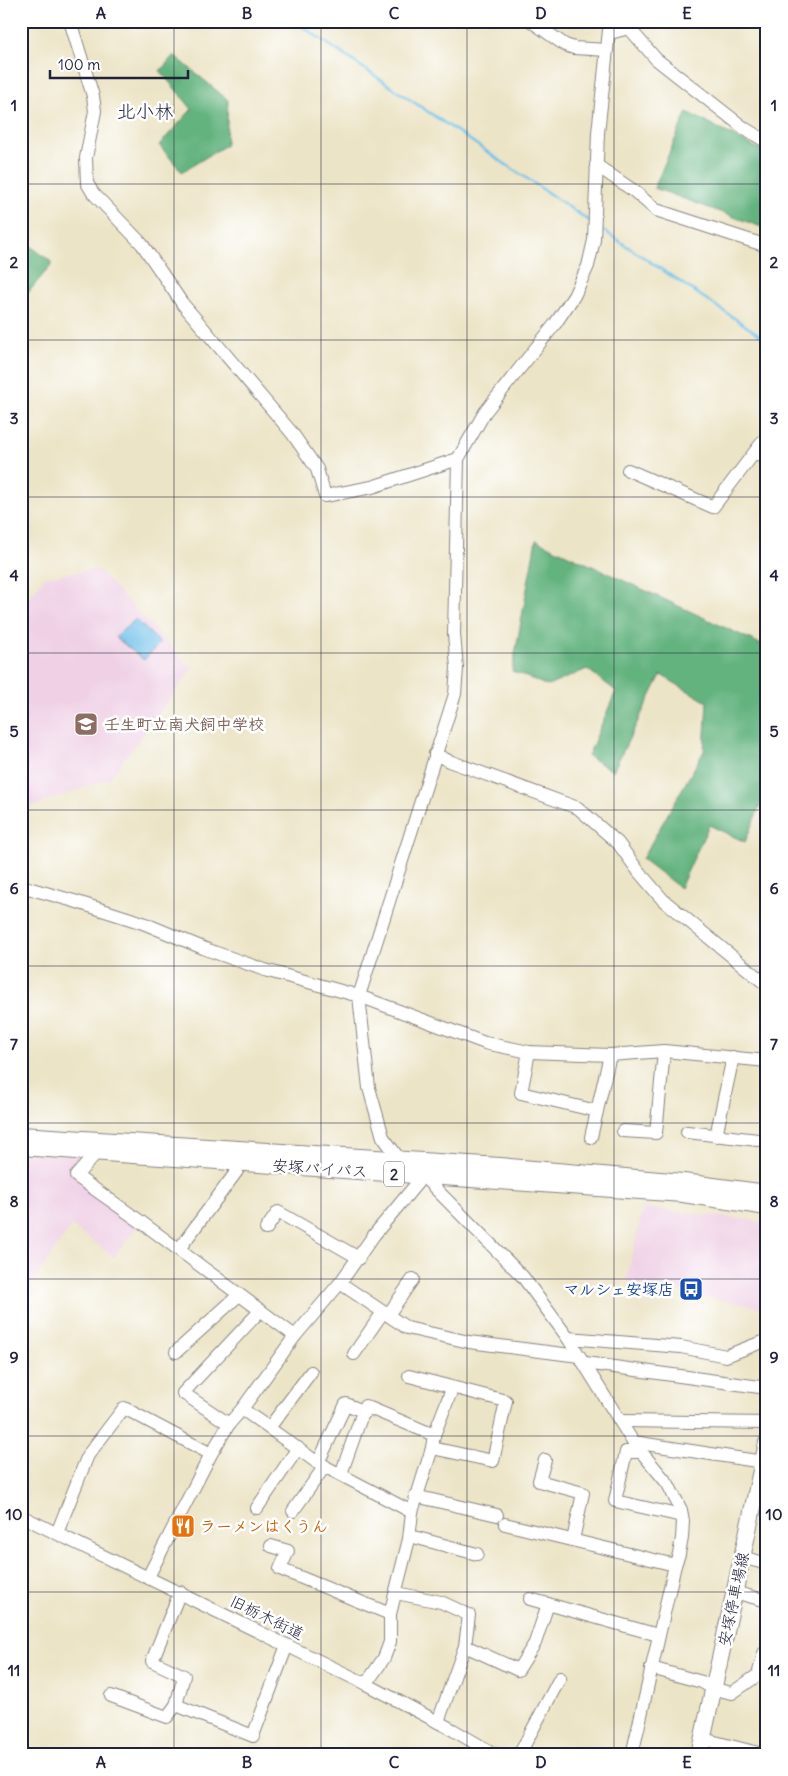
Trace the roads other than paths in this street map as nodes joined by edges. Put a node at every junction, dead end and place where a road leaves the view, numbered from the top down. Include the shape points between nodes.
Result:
1 (70, 21) edge
2 (531, 21) edge
3 (634, 24) edge
4 (610, 27) edge
5 (607, 50) junction
6 (767, 142) edge
7 (596, 165) junction
8 (767, 246) edge
9 (767, 436) edge
10 (756, 452) junction
11 (458, 459) junction
12 (767, 460) edge
13 (628, 470) dead end
14 (435, 754) junction
15 (21, 886) edge
16 (767, 985) edge
17 (359, 996) junction
18 (664, 1051) junction
19 (529, 1052) junction
20 (610, 1055) junction
21 (733, 1057) junction
22 (767, 1061) edge
23 (598, 1110) junction
24 (623, 1131) dead end
25 (687, 1132) dead end
26 (21, 1134) edge
27 (716, 1136) junction
28 (591, 1137) dead end
29 (758, 1140) dead end
30 (21, 1146) edge
31 (98, 1152) junction
32 (400, 1160) junction
33 (237, 1171) dead end
34 (423, 1176) junction
35 (767, 1193) edge
36 (767, 1207) edge
37 (266, 1228) dead end
38 (179, 1250) junction
39 (359, 1258) junction
40 (413, 1279) dead end
41 (340, 1283) junction
42 (239, 1295) junction
43 (260, 1310) junction
44 (385, 1314) junction
45 (295, 1336) junction
46 (568, 1338) junction
47 (767, 1344) edge
48 (176, 1352) dead end
49 (354, 1354) dead end
50 (582, 1360) junction
51 (310, 1372) dead end
52 (409, 1376) dead end
53 (767, 1388) edge
54 (452, 1389) junction
55 (242, 1409) junction
56 (364, 1412) junction
57 (621, 1421) junction
58 (767, 1423) edge
59 (229, 1424) junction
60 (269, 1428) junction
61 (434, 1435) junction
62 (767, 1443) edge
63 (637, 1447) junction
64 (298, 1448) junction
65 (432, 1448) junction
66 (211, 1454) junction
67 (546, 1460) dead end
68 (763, 1462) junction
69 (322, 1464) junction
70 (341, 1474) junction
71 (415, 1496) junction
72 (257, 1508) dead end
73 (293, 1511) dead end
74 (412, 1512) junction
75 (21, 1516) edge
76 (682, 1516) junction
77 (57, 1532) junction
78 (410, 1536) junction
79 (573, 1540) junction
80 (271, 1546) dead end
81 (477, 1554) dead end
82 (742, 1557) junction
83 (767, 1564) edge
84 (675, 1565) junction
85 (148, 1577) junction
86 (180, 1592) junction
87 (734, 1592) junction
88 (396, 1593) junction
89 (530, 1599) dead end
90 (767, 1601) edge
91 (548, 1604) junction
92 (390, 1614) junction
93 (658, 1635) junction
94 (287, 1645) junction
95 (465, 1646) junction
96 (767, 1654) edge
97 (652, 1668) junction
98 (560, 1678) dead end
99 (366, 1684) junction
100 (714, 1689) junction
101 (111, 1696) dead end
102 (176, 1705) junction
103 (438, 1722) junction
104 (703, 1739) junction
105 (496, 1755) edge
106 (519, 1755) edge
107 (632, 1755) edge
108 (699, 1755) edge
109 (766, 1755) edge

1 - 11 street via 95,111 86,158 87,183 142,244 182,303 292,434 317,469 325,496 372,487
2 - 5 street via 565,45
3 - 4 street
3 - 6 street via 656,59 744,128
4 - 5 street
5 - 7 street
7 - 8 street via 656,210
7 - 11 street via 594,240 588,266 555,324 485,412
9 - 10 street
10 - 12 street
10 - 13 street via 713,508
11 - 14 street via 456,687
14 - 16 street via 578,808 618,843 663,900
14 - 17 street
15 - 17 street via 142,923 265,970
17 - 19 street via 486,1043
17 - 32 street via 369,1088 383,1137
18 - 20 street
18 - 21 street
18 - 24 street via 656,1133
19 - 20 street
19 - 23 street via 522,1093
20 - 23 street
21 - 22 street
21 - 27 street
23 - 28 street
25 - 27 street
26 - 32 main road, 安塚バイパス / 2
27 - 29 street
30 - 31 main road, 安塚バイパス / 2
31 - 34 main road, 安塚バイパス / 2
31 - 38 street via 76,1176
32 - 34 street
32 - 35 main road, 安塚バイパス / 2 via 500,1166
33 - 38 street
34 - 36 main road, 安塚バイパス / 2 via 683,1194
34 - 39 street
34 - 46 street via 523,1277
37 - 39 street via 278,1212
38 - 42 street
39 - 41 street
40 - 44 street
41 - 44 street
41 - 45 street
42 - 43 street
42 - 48 street
43 - 45 street
43 - 59 street via 183,1393
44 - 49 street
44 - 50 street via 406,1328 469,1342
45 - 55 street
46 - 47 street via 681,1347 726,1356 762,1342
46 - 50 street
50 - 53 street
50 - 57 street
51 - 60 street
52 - 54 street
54 - 61 street
54 - 65 street via 506,1401 493,1461
55 - 59 street
55 - 60 street
56 - 61 street via 365,1406
56 - 69 street via 346,1404
56 - 70 street
57 - 58 street
57 - 63 street
59 - 66 street
60 - 64 street
61 - 65 street
62 - 68 main road, 安塚停車場線
63 - 68 street
63 - 76 street via 668,1484
63 - 76 street via 626,1452 615,1501
64 - 69 street
64 - 72 street
65 - 71 street
66 - 77 street via 124,1408 88,1455
66 - 85 street
67 - 79 street via 539,1481 583,1493
68 - 82 main road, 安塚停車場線
69 - 70 street
69 - 73 street
70 - 74 street
71 - 74 street
71 - 79 street
74 - 78 street
75 - 77 street, 旧栃木街道
76 - 84 street via 682,1538
77 - 85 street, 旧栃木街道
78 - 81 street
78 - 88 street
79 - 84 street
80 - 92 street via 288,1551 280,1569
82 - 83 street
82 - 87 main road, 安塚停車場線
84 - 93 street
85 - 86 street, 旧栃木街道
86 - 94 street, 旧栃木街道
86 - 102 street via 152,1662 184,1676
87 - 90 street
87 - 100 main road, 安塚停車場線
88 - 92 street
88 - 95 street via 441,1602 469,1614
89 - 91 street
91 - 93 street
91 - 95 street via 535,1643 518,1670
92 - 99 street via 390,1642 384,1658
93 - 97 street
94 - 99 street, 旧栃木街道
94 - 102 street via 253,1736
95 - 103 street
96 - 100 street via 764,1653 758,1675 732,1692
97 - 100 street via 702,1682
97 - 107 street
98 - 106 street
99 - 103 street, 旧栃木街道
100 - 104 main road, 安塚停車場線
101 - 102 street via 167,1717
103 - 105 street, 旧栃木街道
104 - 108 main road, 安塚停車場線
104 - 109 street

